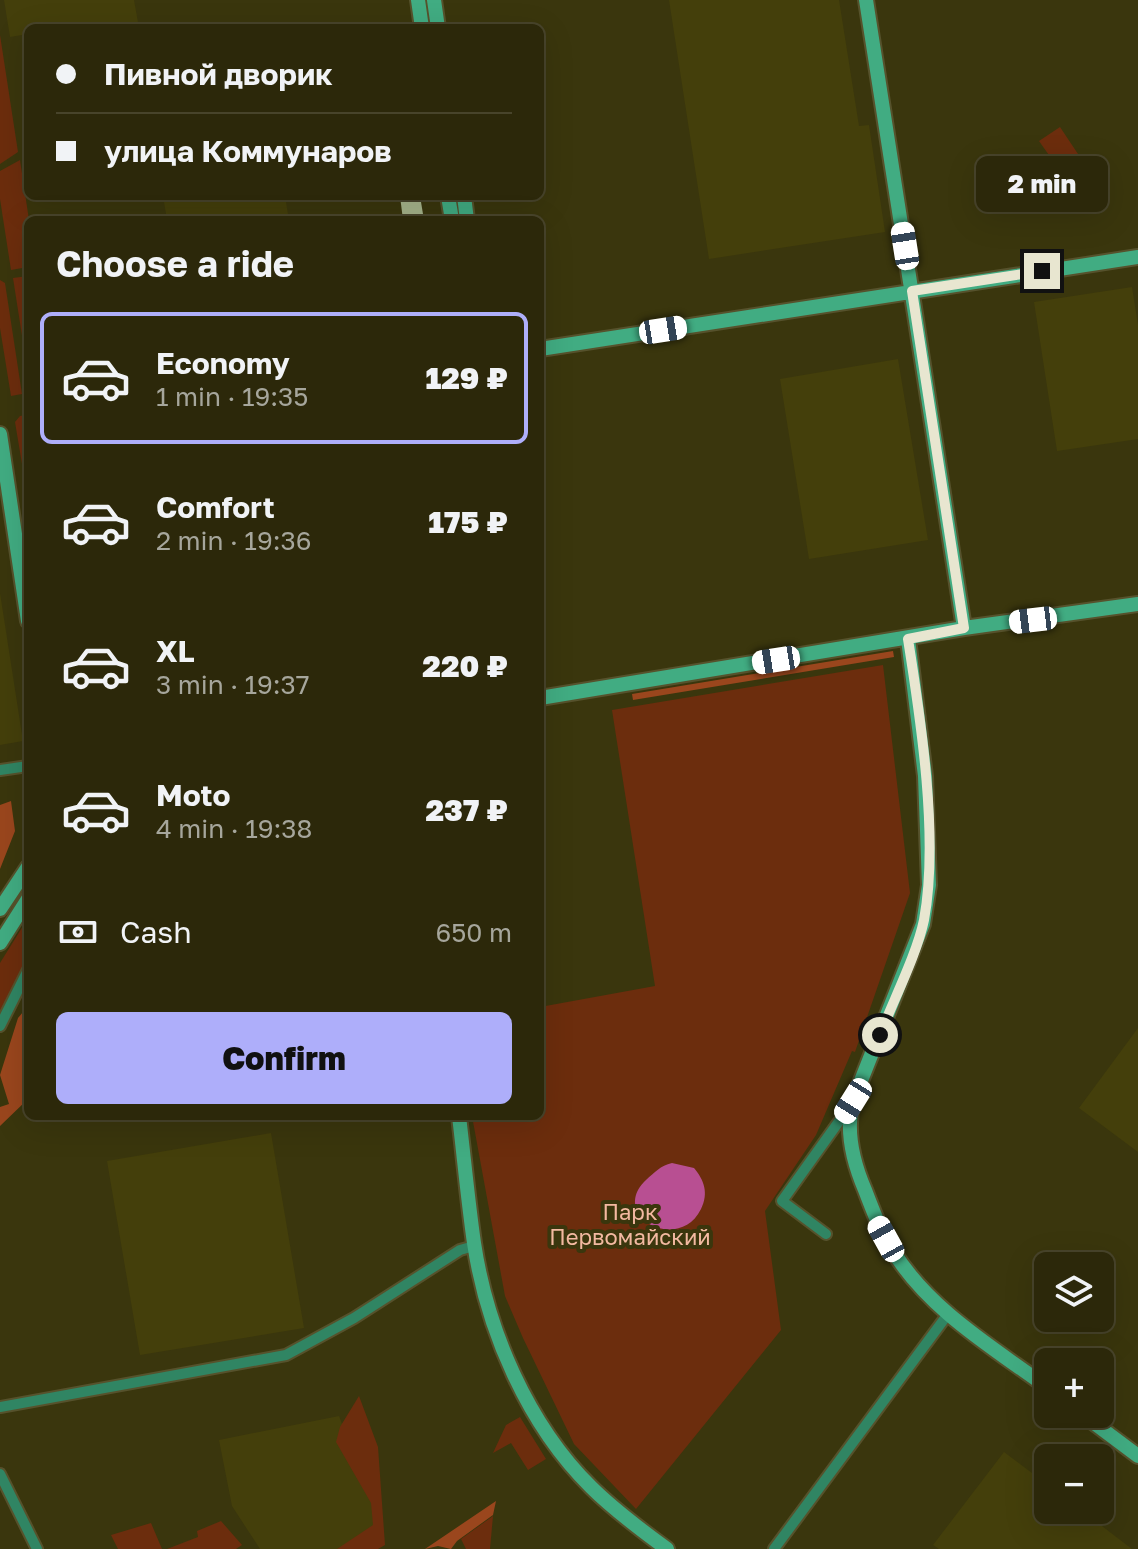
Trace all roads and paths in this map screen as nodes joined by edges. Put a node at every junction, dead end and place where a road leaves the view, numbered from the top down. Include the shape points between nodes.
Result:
1 (418, 0) edge
2 (434, 0) edge
3 (866, 0) edge
4 (421, 24) edge
5 (437, 24) edge
6 (1138, 257) edge
7 (912, 291) junction
8 (544, 348) edge
9 (0, 434) edge
10 (24, 594) edge
11 (1138, 604) edge
12 (964, 628) junction
13 (908, 639) junction
14 (544, 696) edge
15 (24, 767) edge
16 (0, 770) edge
17 (24, 873) edge
18 (24, 905) edge
19 (0, 909) edge
20 (0, 943) edge
21 (24, 978) edge
22 (0, 1026) edge
23 (853, 1101) junction
24 (459, 1120) edge
25 (826, 1234) dead end
26 (474, 1246) junction
27 (948, 1314) junction
28 (1034, 1378) edge
29 (0, 1407) edge
30 (1101, 1428) edge
31 (1138, 1456) edge
32 (0, 1474) edge
33 (37, 1549) edge
34 (667, 1549) edge
35 (774, 1549) edge

1 - 4 street
2 - 5 street
3 - 7 street
6 - 7 street
7 - 8 street
7 - 12 street
9 - 10 street
11 - 12 street
12 - 13 street
13 - 14 street
13 - 23 street via 925,776 929,885 923,924
15 - 16 street
17 - 19 street
18 - 20 street
21 - 22 street
23 - 25 street via 782,1201
23 - 27 street via 851,1146 878,1225 894,1254
24 - 26 street
26 - 29 street via 286,1355
26 - 34 street via 491,1313 522,1391 590,1487
27 - 28 street
27 - 35 street
30 - 31 street
32 - 33 street

